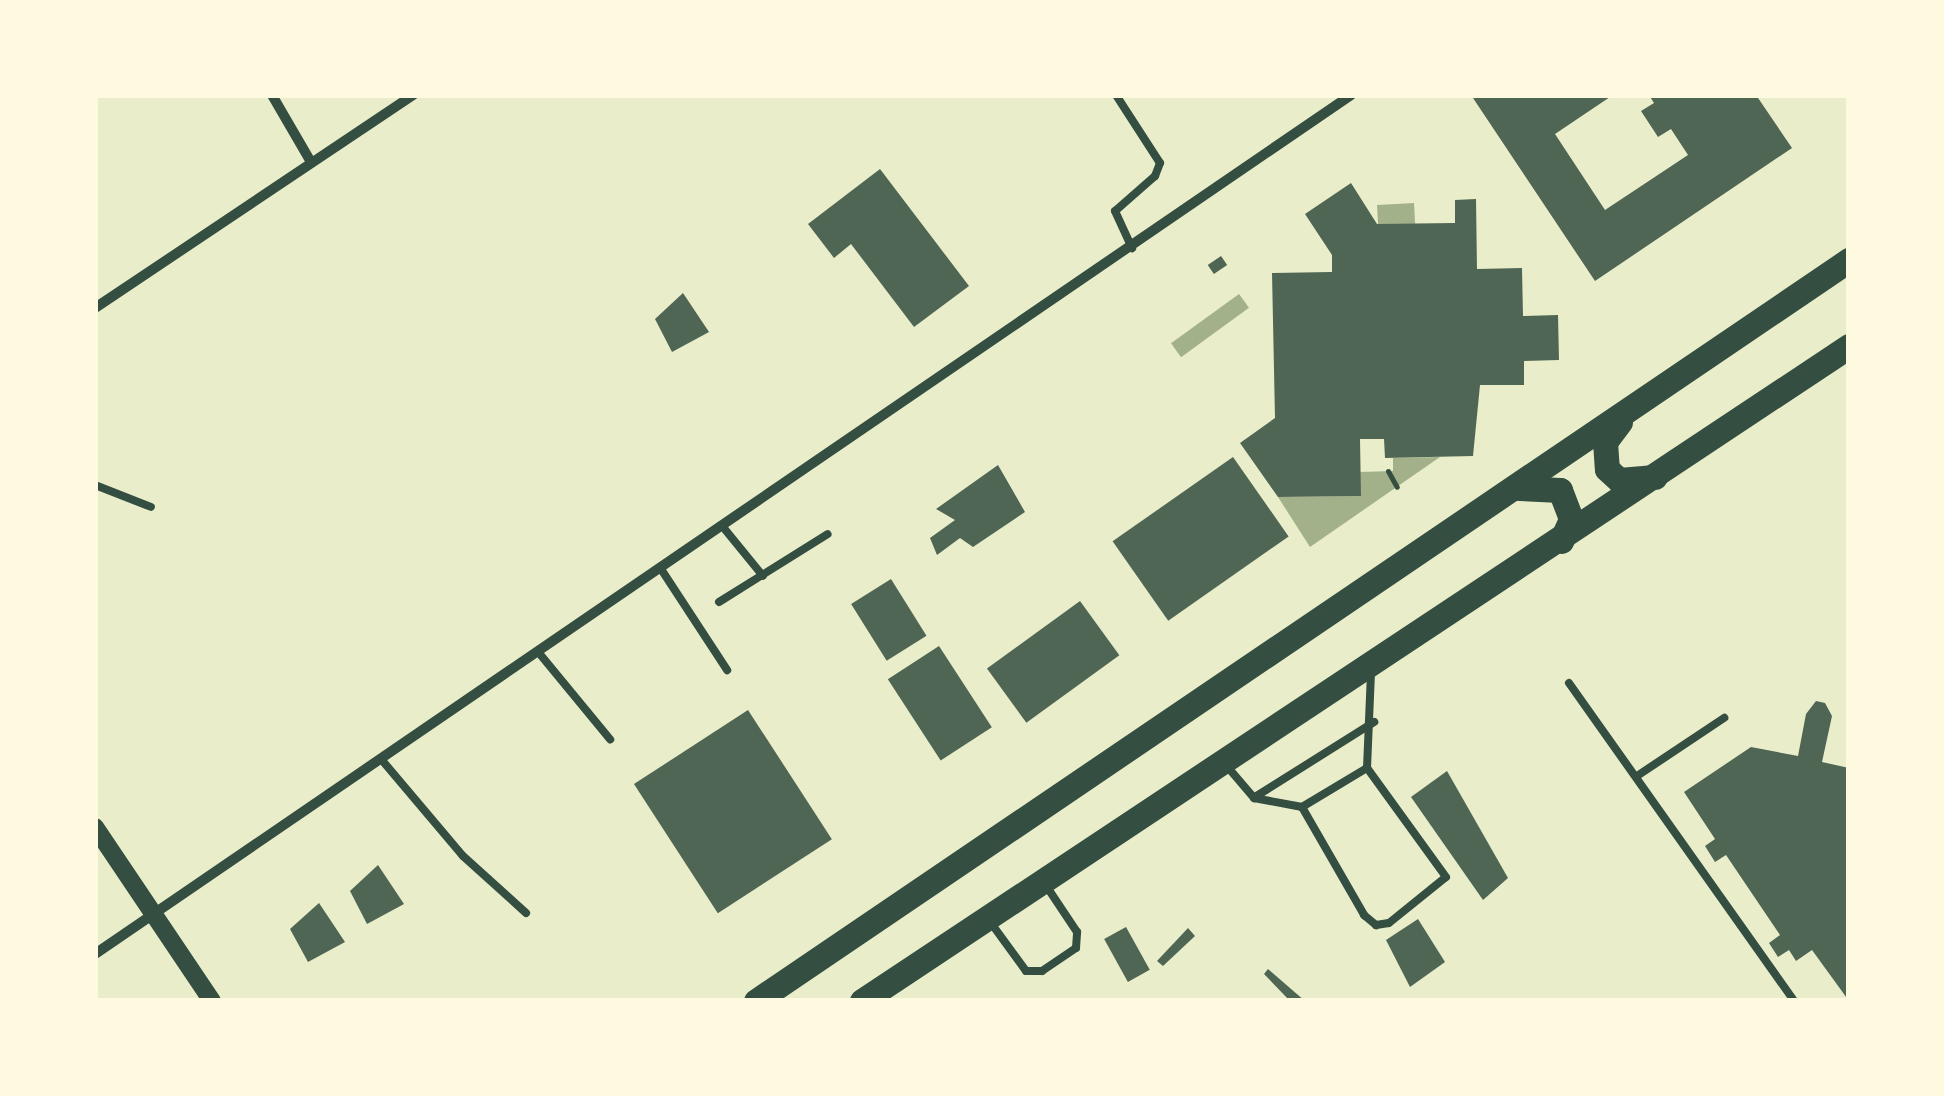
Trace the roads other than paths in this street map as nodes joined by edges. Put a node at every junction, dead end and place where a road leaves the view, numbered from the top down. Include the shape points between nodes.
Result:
1 (272, 95) edge
2 (412, 95) edge
3 (1116, 95) edge
4 (1351, 95) edge
5 (312, 162) junction
6 (1132, 248) junction
7 (1849, 260) edge
8 (95, 308) edge
9 (1849, 346) edge
10 (1626, 414) junction
11 (1662, 476) junction
12 (95, 485) edge
13 (1520, 488) junction
14 (151, 507) dead end
15 (723, 526) junction
16 (828, 534) dead end
17 (1560, 542) junction
18 (661, 568) junction
19 (763, 576) junction
20 (719, 602) dead end
21 (539, 653) junction
22 (1370, 663) junction
23 (727, 670) dead end
24 (1569, 683) dead end
25 (1724, 718) dead end
26 (1374, 722) junction
27 (610, 739) dead end
28 (382, 759) junction
29 (1222, 760) junction
30 (1367, 768) junction
31 (1637, 776) junction
32 (1254, 798) junction
33 (1302, 807) junction
34 (95, 827) edge
35 (1042, 880) junction
36 (526, 913) dead end
37 (153, 914) junction
38 (987, 918) junction
39 (95, 954) edge
40 (872, 998) edge
41 (212, 1001) edge
42 (756, 1001) edge
43 (1794, 1001) edge

1 - 5 street
2 - 5 street
3 - 6 lane via 1160,163 1155,176 1115,211
4 - 6 street
5 - 8 street
6 - 15 street
7 - 10 main road
9 - 11 main road
10 - 11 main road via 1605,442 1607,469 1619,480
10 - 13 main road
11 - 17 main road
12 - 14 lane
13 - 17 main road via 1560,490 1572,518
13 - 42 main road
15 - 18 street
15 - 19 lane
16 - 19 lane
17 - 22 main road
18 - 21 street
18 - 23 lane
19 - 20 lane
21 - 27 lane
21 - 28 street
22 - 26 lane
22 - 29 main road
24 - 31 lane
25 - 31 lane
26 - 30 lane
26 - 32 lane
28 - 36 lane via 462,856
28 - 37 street
29 - 32 lane
29 - 35 main road
30 - 33 lane
30 - 33 lane via 1446,877 1389,923 1376,925 1364,915
31 - 43 lane
32 - 33 lane
34 - 37 street
35 - 38 main road
35 - 38 lane via 1079,940 1042,971 1026,971
37 - 39 street
37 - 41 street
38 - 40 main road

